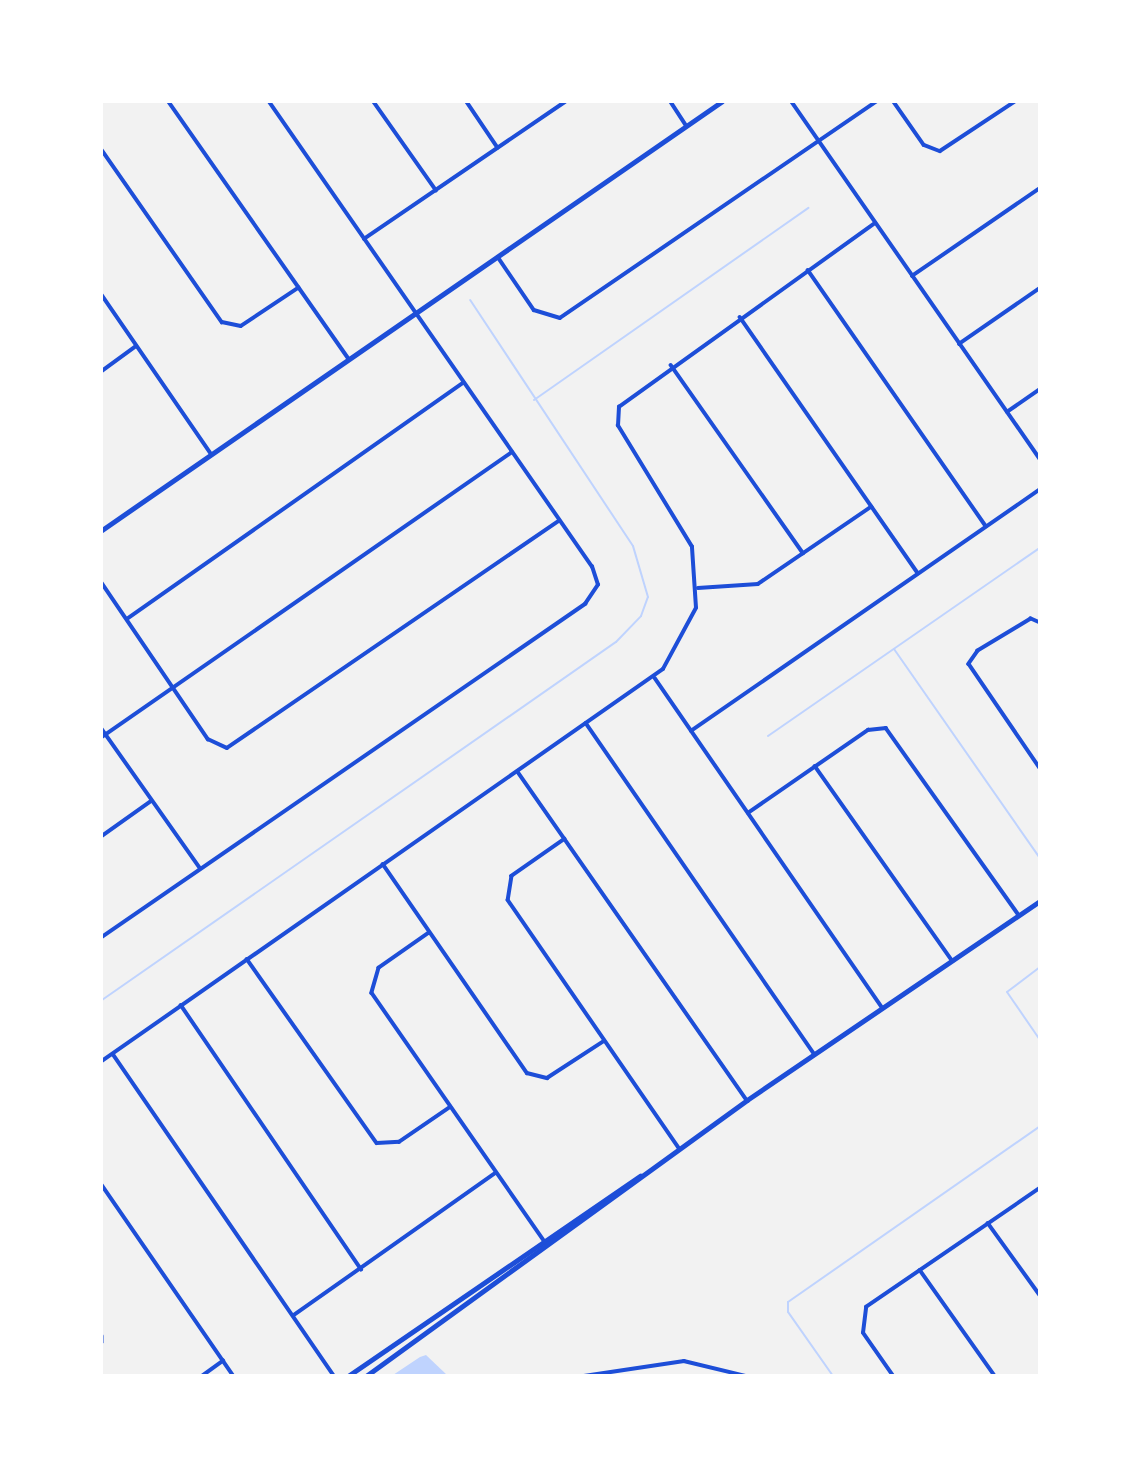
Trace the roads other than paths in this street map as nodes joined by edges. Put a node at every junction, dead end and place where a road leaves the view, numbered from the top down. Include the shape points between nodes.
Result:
1 (169, 102) edge
2 (269, 102) edge
3 (374, 102) edge
4 (467, 102) edge
5 (565, 102) edge
6 (671, 102) edge
7 (721, 102) edge
8 (792, 102) edge
9 (876, 102) edge
10 (894, 102) edge
11 (1014, 102) edge
12 (686, 125) junction
13 (819, 140) junction
14 (498, 148) junction
15 (102, 150) edge
16 (1040, 188) edge
17 (436, 190) junction
18 (875, 223) junction
19 (364, 239) junction
20 (498, 257) junction
21 (808, 270) junction
22 (912, 276) junction
23 (298, 288) junction
24 (1040, 288) edge
25 (102, 295) edge
26 (417, 312) junction
27 (740, 317) junction
28 (959, 344) junction
29 (136, 346) junction
30 (349, 359) junction
31 (671, 365) junction
32 (102, 371) edge
33 (463, 383) junction
34 (1040, 389) edge
35 (1007, 412) junction
36 (512, 452) junction
37 (213, 455) junction
38 (1040, 459) edge
39 (1040, 489) edge
40 (871, 507) junction
41 (559, 521) junction
42 (986, 526) junction
43 (102, 530) edge
44 (803, 553) junction
45 (918, 573) junction
46 (102, 583) edge
47 (698, 588) junction
48 (127, 619) junction
49 (1040, 623) edge
50 (655, 678) junction
51 (173, 687) junction
52 (586, 723) junction
53 (102, 729) edge
54 (691, 731) junction
55 (103, 735) edge
56 (815, 766) junction
57 (1040, 768) edge
58 (518, 772) junction
59 (151, 801) junction
60 (748, 813) junction
61 (102, 836) edge
62 (565, 839) junction
63 (383, 864) junction
64 (200, 868) junction
65 (1040, 901) edge
66 (1019, 915) junction
67 (429, 933) junction
68 (102, 937) edge
69 (247, 959) junction
70 (951, 959) junction
71 (181, 1005) junction
72 (882, 1007) junction
73 (604, 1041) junction
74 (113, 1054) junction
75 (814, 1054) junction
76 (102, 1061) edge
77 (747, 1100) junction
78 (450, 1107) junction
79 (679, 1148) junction
80 (650, 1170) junction
81 (495, 1173) junction
82 (102, 1185) edge
83 (1040, 1188) edge
84 (988, 1223) junction
85 (543, 1240) junction
86 (361, 1269) junction
87 (920, 1270) junction
88 (1040, 1295) edge
89 (294, 1315) junction
90 (102, 1336) edge
91 (102, 1342) edge
92 (224, 1360) junction
93 (733, 1373) edge
94 (202, 1376) edge
95 (234, 1376) edge
96 (334, 1376) edge
97 (348, 1376) edge
98 (366, 1376) edge
99 (584, 1376) edge
100 (746, 1376) edge
101 (893, 1376) edge
102 (995, 1376) edge

1 - 23 street
2 - 19 street
3 - 17 street
4 - 14 street
5 - 14 street
6 - 12 street
7 - 12 street
8 - 13 street
9 - 13 street
10 - 11 street via 924,145 940,151
12 - 20 street
13 - 18 street
13 - 20 street via 559,318 534,310
14 - 17 street
15 - 23 street via 222,322 241,326
16 - 22 street
17 - 19 street
18 - 21 street
18 - 22 street
19 - 26 street
20 - 26 street
21 - 27 street
21 - 42 street
22 - 28 street
23 - 30 street
24 - 28 street
25 - 29 street
26 - 30 street
26 - 33 street
27 - 31 street
27 - 40 street
28 - 35 street
29 - 32 street
29 - 37 street
30 - 37 street
31 - 44 street
31 - 47 street via 629,395 620,407 618,426 692,547
33 - 36 street
33 - 48 street
34 - 35 street
35 - 38 street
36 - 41 street
36 - 51 street
37 - 43 street
39 - 42 street
40 - 44 street
40 - 45 street
41 - 51 street via 227,748 208,739
41 - 64 street via 597,577 596,591 585,604
42 - 45 street
44 - 47 street via 752,587
45 - 54 street
46 - 48 street
47 - 50 street via 688,631
48 - 51 street
49 - 57 street via 1031,619 978,651 970,664
50 - 52 street
50 - 54 street
51 - 55 street
52 - 58 street
52 - 75 street
53 - 55 street
54 - 60 street
55 - 59 street
56 - 60 street
56 - 66 street via 868,730 880,727 898,738
56 - 70 street
58 - 62 street
58 - 63 street
59 - 61 street
59 - 64 street
60 - 72 street
62 - 73 street via 512,876 506,895
62 - 77 street
63 - 67 street
63 - 69 street
64 - 68 street
65 - 66 street
66 - 70 street
67 - 73 street via 531,1076 557,1074
67 - 78 street via 379,968 370,986
69 - 71 street
69 - 78 street via 377,1143 395,1144
70 - 72 street
71 - 74 street
71 - 86 street
72 - 75 street
73 - 79 street
74 - 76 street
74 - 89 street
75 - 77 street
77 - 79 street
78 - 81 street
79 - 80 street
80 - 85 street
80 - 98 street via 565,1238
81 - 85 street
81 - 86 street
82 - 92 street
83 - 84 street
84 - 87 street
84 - 88 street
85 - 97 street
86 - 89 street
87 - 101 street via 866,1307 860,1321
87 - 102 street
89 - 96 street
90 - 91 street
92 - 94 street
92 - 95 street
93 - 99 street via 684,1361
93 - 100 street

